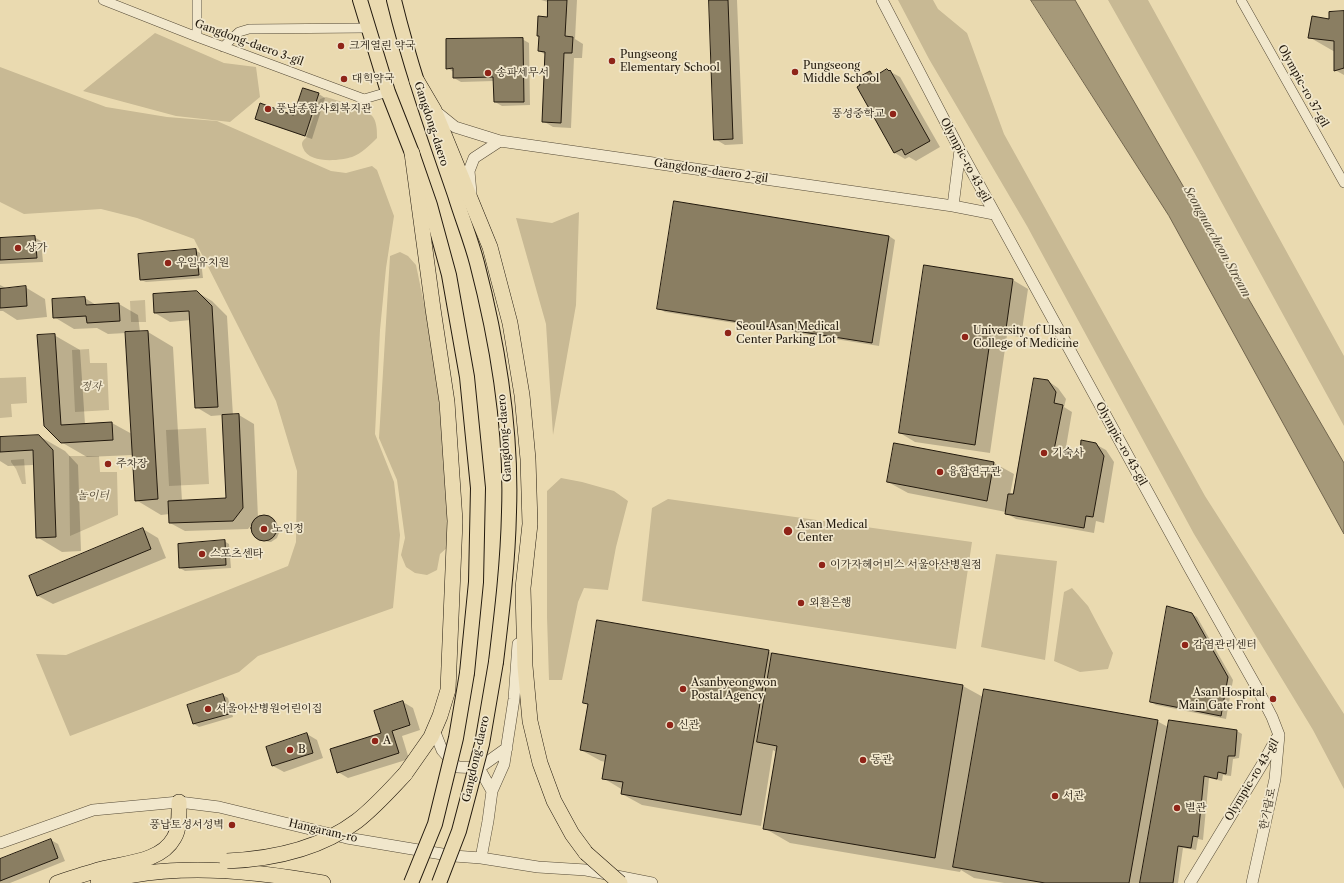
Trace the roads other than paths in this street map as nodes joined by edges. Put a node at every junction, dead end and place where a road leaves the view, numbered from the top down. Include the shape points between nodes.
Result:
1 (103, 0) edge
2 (197, 0) edge
3 (360, 0) edge
4 (394, 0) edge
5 (882, 0) edge
6 (1241, 0) edge
7 (367, 28) junction
8 (197, 37) junction
9 (223, 47) junction
10 (417, 81) junction
11 (388, 92) junction
12 (434, 110) junction
13 (500, 141) junction
14 (960, 150) junction
15 (412, 152) junction
16 (1344, 183) edge
17 (472, 200) junction
18 (953, 206) junction
19 (994, 214) junction
20 (523, 588) junction
21 (434, 730) junction
22 (1279, 735) junction
23 (507, 748) junction
24 (479, 768) junction
25 (492, 791) junction
26 (180, 802) junction
27 (0, 843) edge
28 (481, 858) junction
29 (161, 872) junction
30 (57, 883) edge
31 (98, 883) edge
32 (323, 883) edge
33 (411, 883) edge
34 (438, 883) edge
35 (620, 883) edge
36 (652, 883) edge
37 (1190, 883) edge
38 (1252, 883) edge

1 - 8 street, Gangdong-daero 3-gil
2 - 8 street
3 - 7 main road
4 - 10 main road, Gangdong-daero
5 - 14 street, Olympic-ro 43-gil
6 - 16 street, Olympic-ro 37-gil
7 - 9 street via 249,29 239,32
7 - 11 main road
8 - 9 street, Gangdong-daero 3-gil
9 - 11 street, Gangdong-daero 3-gil via 364,99
10 - 12 highway
10 - 34 main road, Gangdong-daero, bridge via 477,262 499,364 508,435 509,512 496,662 482,744 459,831
11 - 15 main road
12 - 13 street, Gangdong-daero 2-gil via 456,127
12 - 17 highway
13 - 17 street via 474,158 470,171
13 - 18 street, Gangdong-daero 2-gil
14 - 18 street
14 - 19 street, Olympic-ro 43-gil
15 - 21 highway via 447,402 455,521 448,690
15 - 33 main road, bridge via 449,275 467,378 478,488 476,582 467,673 456,738 436,824
17 - 20 highway via 490,247 510,323 522,395 528,459 530,524
18 - 19 street, Gangdong-daero 2-gil
19 - 22 street, Olympic-ro 43-gil via 1257,688
20 - 23 street via 514,699
20 - 35 highway, bridge via 527,703 540,763 554,801 569,828 586,853
21 - 24 street via 442,750 458,767
21 - 29 highway, bridge via 405,774 373,807 337,833 275,857 206,862
22 - 37 street, Olympic-ro 43-gil
22 - 38 street, 한가람로 via 1275,779
23 - 24 street
23 - 25 street via 504,764
24 - 25 street
25 - 28 street
26 - 27 street, Hangaram-ro via 93,810
26 - 28 street, Hangaram-ro via 219,807 347,838 454,856
26 - 30 highway via 178,831 173,840 158,854
28 - 36 street, Hangaram-ro via 538,867 586,870
29 - 31 highway
29 - 32 highway via 257,873

